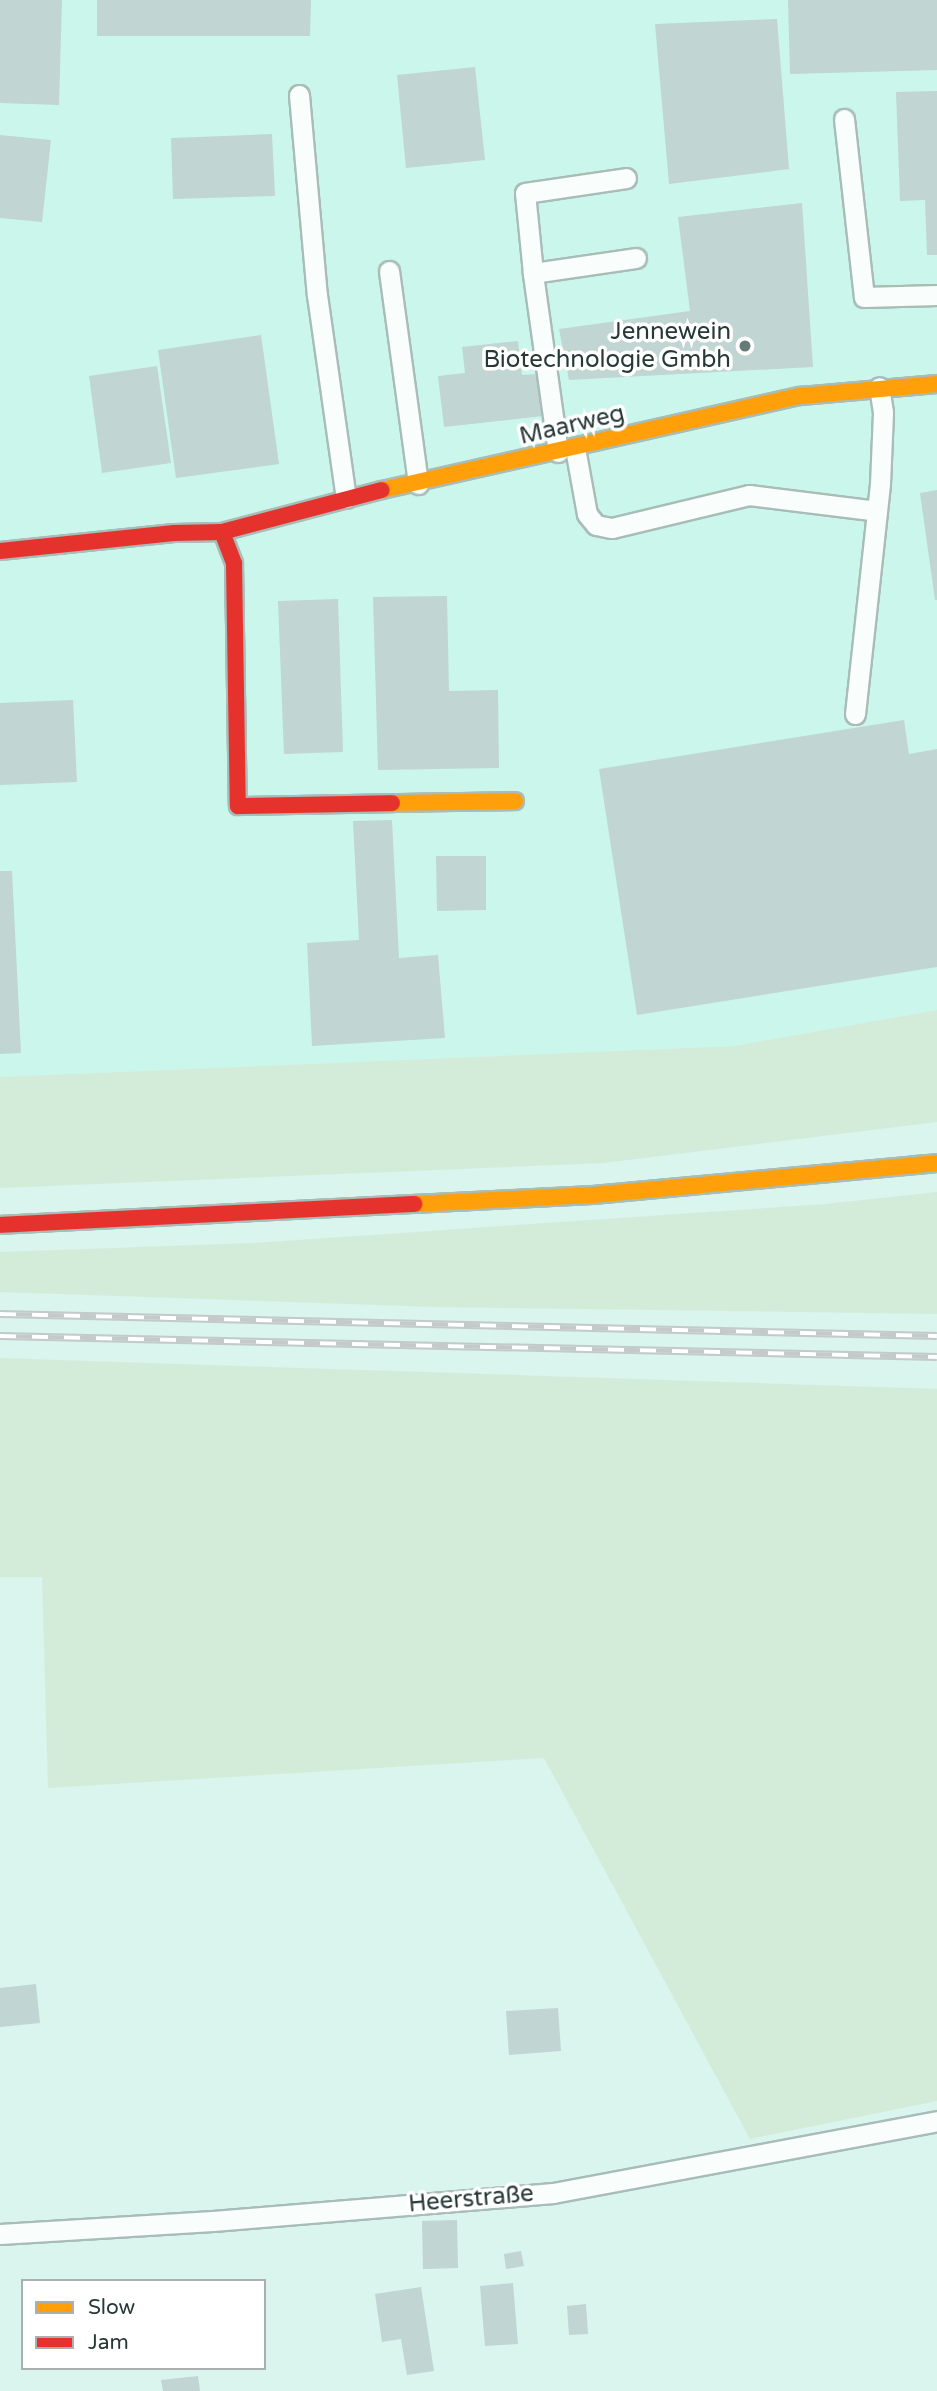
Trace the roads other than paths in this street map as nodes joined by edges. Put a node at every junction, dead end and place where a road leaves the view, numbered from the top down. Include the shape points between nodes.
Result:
1 (299, 95) dead end
2 (844, 120) dead end
3 (626, 178) dead end
4 (636, 258) dead end
5 (389, 271) dead end
6 (533, 273) junction
7 (937, 295) edge
8 (937, 384) edge
9 (879, 387) junction
10 (566, 450) junction
11 (418, 484) junction
12 (346, 498) junction
13 (877, 511) junction
14 (222, 532) junction
15 (0, 551) edge
16 (855, 714) dead end
17 (514, 801) dead end
18 (937, 1163) edge
19 (0, 1225) edge
20 (937, 2121) edge
21 (0, 2234) edge

1 - 12 lane via 317,295
2 - 7 lane via 864,297
3 - 6 lane via 525,192
4 - 6 lane
5 - 11 lane
6 - 10 lane
8 - 9 street, Maarweg
9 - 10 street, Maarweg via 800,396
9 - 13 lane via 883,412
10 - 11 street, Maarweg
10 - 13 lane via 587,514 596,525 612,528 749,495
11 - 12 street, Maarweg
12 - 14 street, Maarweg
13 - 16 lane
14 - 15 street, Maarweg
14 - 17 street via 234,564 238,806
18 - 19 street via 593,1195
20 - 21 lane, Heerstraße via 553,2193

